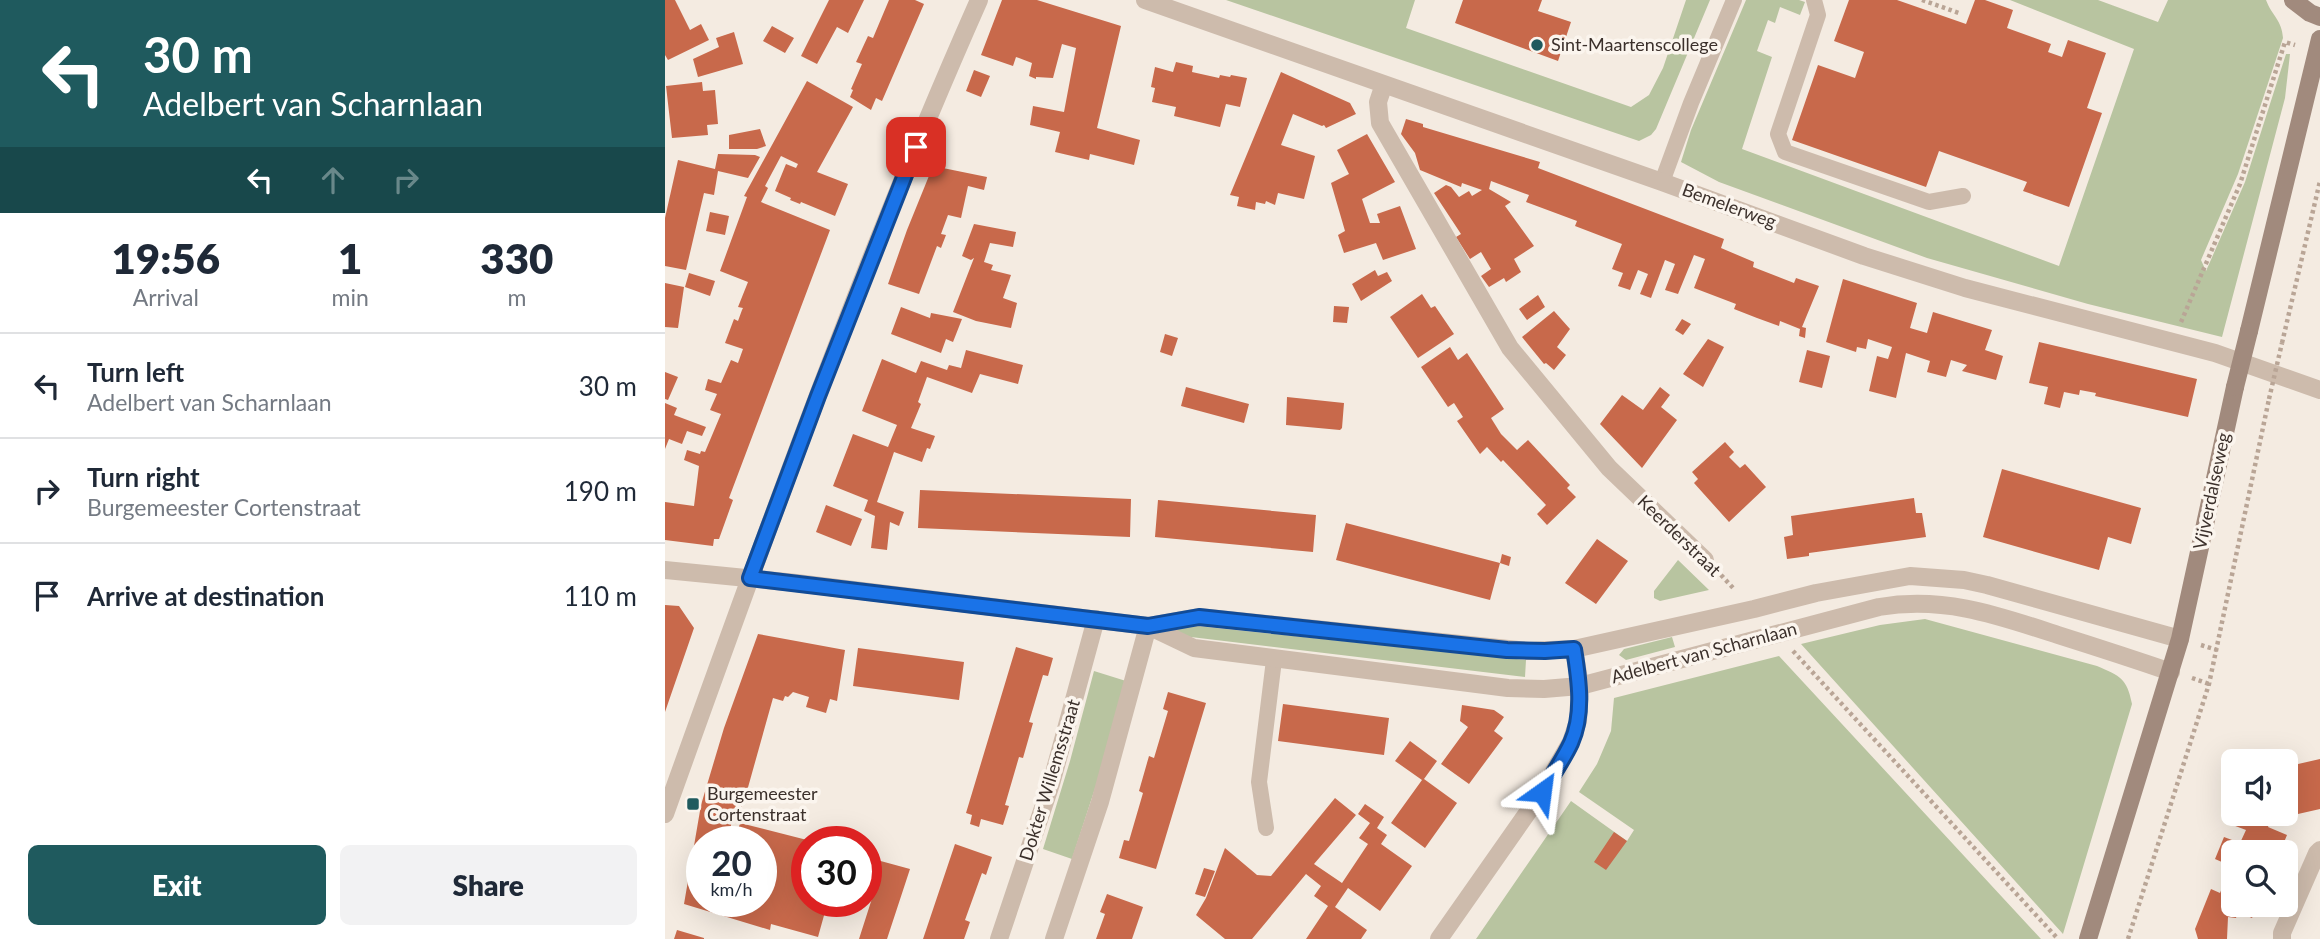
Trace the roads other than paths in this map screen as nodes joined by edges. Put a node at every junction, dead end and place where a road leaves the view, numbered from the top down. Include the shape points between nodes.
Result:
1 (979, 0) edge
2 (1734, 0) edge
3 (1814, 0) edge
4 (2293, 0) edge
5 (1155, 1) edge
6 (2320, 17) edge
7 (2318, 45) edge
8 (1384, 83) junction
9 (1663, 182) junction
10 (1963, 195) dead end
11 (2320, 390) edge
12 (1705, 560) road end
13 (665, 570) edge
14 (750, 578) junction
15 (1096, 619) junction
16 (1148, 626) junction
17 (2180, 639) junction
18 (1574, 649) junction
19 (1274, 660) junction
20 (2171, 671) junction
21 (1580, 685) junction
22 (665, 814) edge
23 (1266, 828) dead end
24 (2320, 850) edge
25 (2089, 938) edge
26 (999, 939) edge
27 (1054, 939) edge
28 (1439, 939) edge
29 (2282, 939) edge

1 - 14 street via 907,169
2 - 9 lane
3 - 10 lane via 1818,15 1778,134 1785,152 1929,201
4 - 6 main road
5 - 8 street, Bemelerweg
7 - 17 main road, Vijverdalseweg, bridge
8 - 9 street, Bemelerweg
8 - 12 street, Keerderstraat via 1378,102 1380,123 1510,348 1609,468
9 - 11 street, Bemelerweg via 1965,288 2175,342
13 - 14 street, Adelbert van Scharnlaan
14 - 15 street, Adelbert van Scharnlaan
14 - 22 street
15 - 16 street, Adelbert van Scharnlaan
15 - 26 street, Dokter Willemsstraat via 1051,784
16 - 18 street, Adelbert van Scharnlaan via 1199,617 1507,650
16 - 19 street, Adelbert van Scharnlaan via 1194,648
16 - 27 street via 1100,802
17 - 18 street, Adelbert van Scharnlaan via 1987,585 1927,576 1816,593
17 - 20 main road, Vijverdalseweg
18 - 21 street
19 - 21 street, Adelbert van Scharnlaan via 1508,688
19 - 23 lane via 1259,782
20 - 21 street, Adelbert van Scharnlaan via 2001,616 1922,602 1889,605
20 - 25 main road, Vijverdalseweg
21 - 28 street via 1578,721 1571,742 1542,792
24 - 29 street

